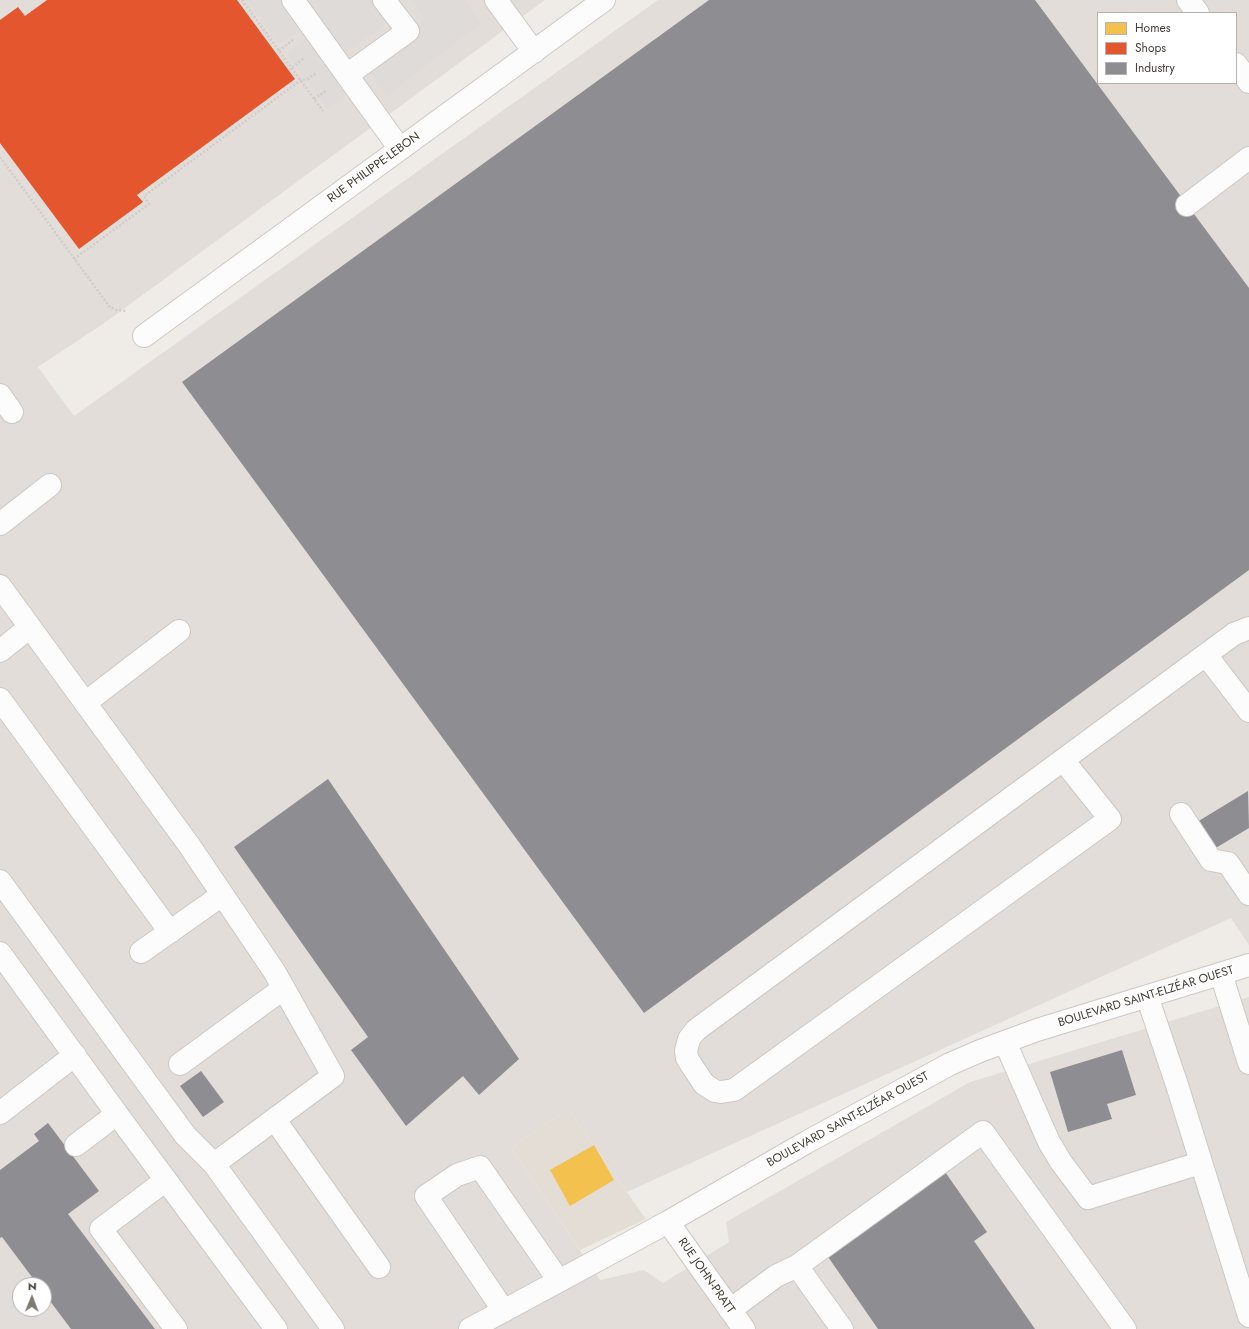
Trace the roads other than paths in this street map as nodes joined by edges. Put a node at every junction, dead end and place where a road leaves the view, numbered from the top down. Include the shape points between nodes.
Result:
1 (293, 0) edge
2 (384, 0) edge
3 (496, 0) edge
4 (604, 0) edge
5 (1188, 0) edge
6 (1197, 12) edge
7 (534, 52) junction
8 (1237, 65) edge
9 (347, 76) junction
10 (1249, 82) edge
11 (400, 149) junction
12 (1249, 158) edge
13 (1187, 205) dead end
14 (144, 336) dead end
15 (50, 485) dead end
16 (0, 524) edge
17 (0, 586) edge
18 (30, 627) junction
19 (1249, 628) edge
20 (179, 631) dead end
21 (0, 651) edge
22 (1206, 655) junction
23 (0, 699) edge
24 (85, 703) junction
25 (1249, 711) edge
26 (1063, 760) junction
27 (1181, 814) dead end
28 (0, 880) edge
29 (1249, 894) edge
30 (222, 895) junction
31 (170, 932) junction
32 (142, 952) dead end
33 (0, 953) edge
34 (1249, 965) edge
35 (1221, 974) junction
36 (284, 988) junction
37 (1147, 996) junction
38 (1005, 1042) junction
39 (75, 1055) junction
40 (1249, 1063) edge
41 (180, 1064) dead end
42 (3, 1104) edge
43 (117, 1114) junction
44 (275, 1120) junction
45 (76, 1145) dead end
46 (1200, 1163) junction
47 (214, 1164) junction
48 (166, 1180) junction
49 (668, 1222) junction
50 (797, 1266) junction
51 (379, 1267) dead end
52 (559, 1281) junction
53 (730, 1310) junction
54 (504, 1311) junction
55 (1249, 1316) edge
56 (176, 1329) edge
57 (276, 1329) edge
58 (333, 1329) edge
59 (470, 1329) edge
60 (744, 1329) edge
61 (842, 1329) edge
62 (1125, 1329) edge

1 - 9 street
2 - 9 street via 408,31
3 - 7 street
4 - 7 street, RUE PHILIPPE-LEBON
5 - 6 street
7 - 11 street, RUE PHILIPPE-LEBON
8 - 10 street
9 - 11 street
11 - 14 street, RUE PHILIPPE-LEBON
12 - 13 street
15 - 16 street
17 - 18 street
18 - 21 street
18 - 24 street
19 - 22 street via 1234,634
20 - 24 street
22 - 25 street
22 - 26 street
23 - 31 street
24 - 30 street via 189,845
26 - 26 street via 696,1030 688,1039 687,1058 704,1084 721,1092 734,1090 1110,819
27 - 29 street via 1211,860 1228,863
28 - 47 street via 185,1135
30 - 31 street
30 - 36 street
31 - 32 street
33 - 39 street
34 - 35 street, BOULEVARD SAINT-ELZÉAR OUEST
35 - 37 street, BOULEVARD SAINT-ELZÉAR OUEST
35 - 40 street
36 - 41 street
36 - 44 street via 333,1076
37 - 38 street, BOULEVARD SAINT-ELZÉAR OUEST
37 - 46 street
38 - 46 street via 1049,1142 1088,1198
38 - 49 street, BOULEVARD SAINT-ELZÉAR OUEST via 950,1064
39 - 42 street
39 - 43 street
43 - 45 street
43 - 48 street
44 - 47 street
44 - 51 street
46 - 55 street
47 - 58 street
48 - 56 street via 101,1229
48 - 57 street
49 - 52 street, BOULEVARD SAINT-ELZÉAR OUEST
49 - 53 street, RUE JOHN-PRATT
50 - 53 street via 776,1276
50 - 61 street
50 - 62 street via 983,1132
52 - 54 street, BOULEVARD SAINT-ELZÉAR OUEST
52 - 54 street via 480,1167 457,1175 426,1196
53 - 60 street, RUE JOHN-PRATT
54 - 59 street, BOULEVARD SAINT-ELZÉAR OUEST

